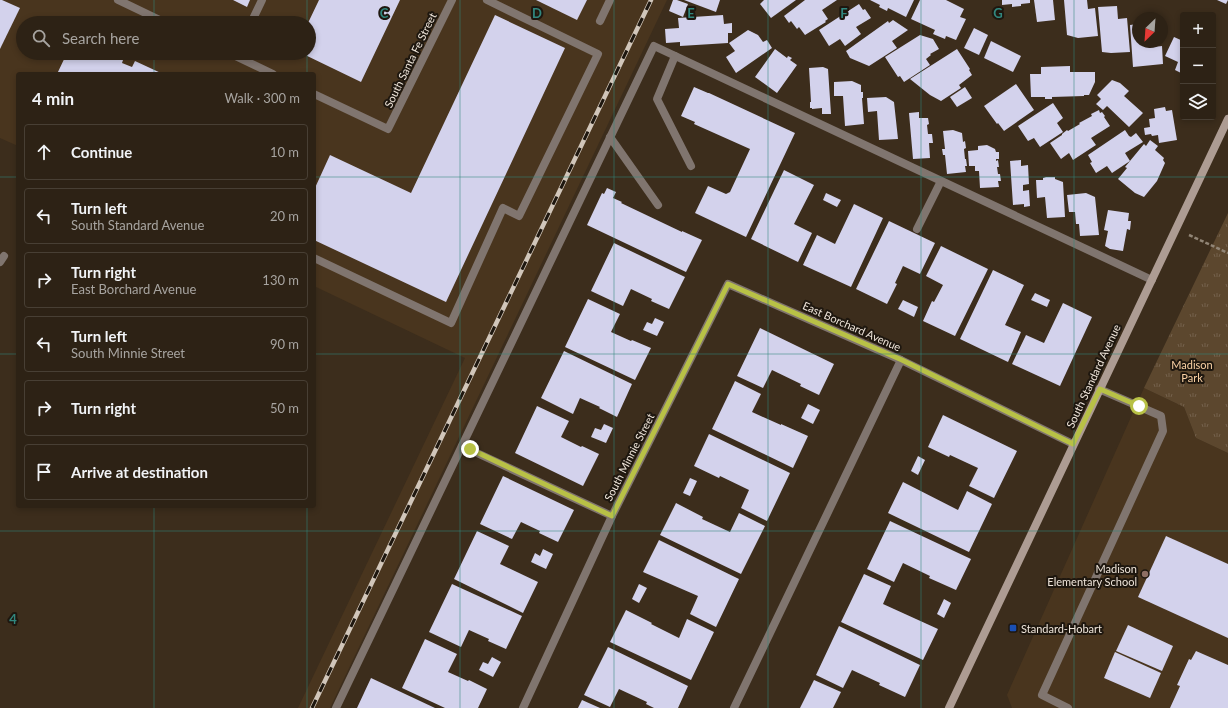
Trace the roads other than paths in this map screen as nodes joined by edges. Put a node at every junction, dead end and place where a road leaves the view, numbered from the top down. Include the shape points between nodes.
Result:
1 (118, 0) edge
2 (262, 0) edge
3 (452, 0) edge
4 (487, 0) edge
5 (610, 0) edge
6 (151, 16) edge
7 (254, 16) edge
8 (600, 21) dead end
9 (675, 56) junction
10 (246, 60) edge
11 (269, 72) edge
12 (316, 95) edge
13 (1228, 119) edge
14 (610, 137) junction
15 (691, 166) dead end
16 (941, 181) junction
17 (658, 205) dead end
18 (917, 229) dead end
19 (316, 259) edge
20 (1152, 280) junction
21 (728, 284) joint
22 (902, 360) junction
23 (1100, 389) junction
24 (1073, 444) junction
25 (462, 446) junction
26 (612, 516) junction
27 (336, 708) edge
28 (523, 708) edge
29 (734, 708) edge
30 (949, 708) edge
31 (1068, 708) edge

1 - 6 street
2 - 7 street
3 - 12 street, South Santa Fe Street via 388,129
4 - 19 street via 598,54 519,216 503,208 451,323
5 - 8 street
9 - 14 street via 654,46
9 - 15 street via 657,99
9 - 16 street
10 - 11 street
13 - 20 street, South Standard Avenue
14 - 17 street
14 - 25 street
16 - 18 street
16 - 20 street
20 - 23 street, South Standard Avenue
21 - 22 street, East Borchard Avenue
21 - 26 street, South Minnie Street
22 - 24 street, East Borchard Avenue
22 - 29 street
23 - 24 street, South Standard Avenue
23 - 31 street via 1161,416 1162,431 1042,696
24 - 30 street, South Standard Avenue
25 - 26 street
25 - 27 street
26 - 28 street, South Minnie Street

